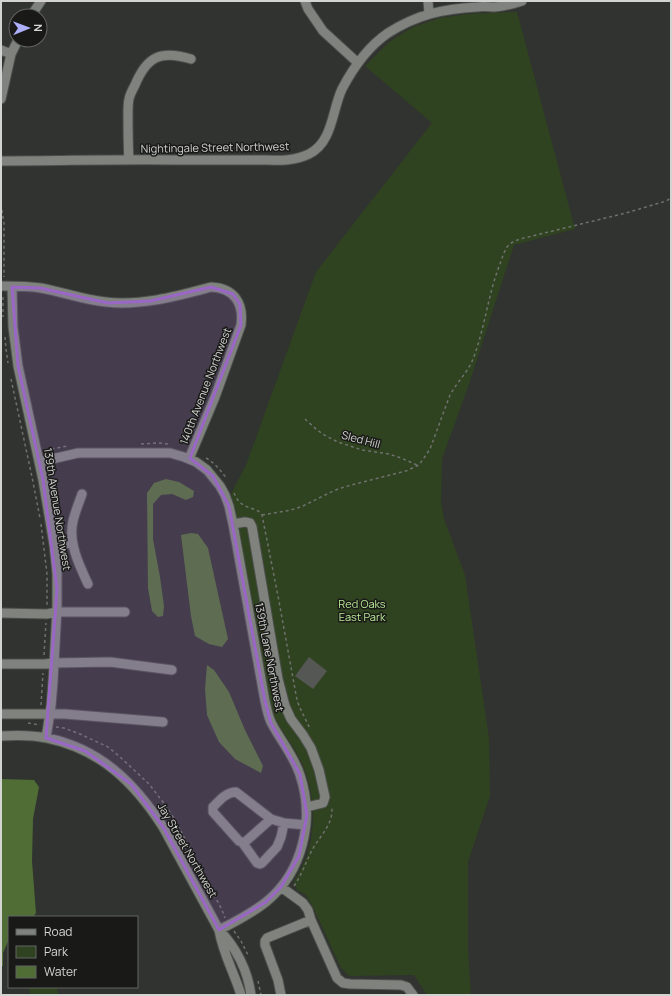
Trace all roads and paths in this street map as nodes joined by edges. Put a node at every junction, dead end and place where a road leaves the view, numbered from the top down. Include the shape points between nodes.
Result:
1 (305, 1) edge
2 (428, 1) edge
3 (522, 1) edge
4 (429, 14) junction
5 (14, 48) edge
6 (1, 50) edge
7 (11, 54) junction
8 (190, 59) dead end
9 (358, 62) junction
10 (1, 99) edge
11 (129, 160) junction
12 (1, 161) edge
13 (671, 198) edge
14 (1, 204) edge
15 (3, 286) edge
16 (12, 287) junction
17 (4, 320) dead end
18 (5, 336) dead end
19 (8, 364) dead end
20 (11, 376) dead end
21 (305, 419) dead end
22 (189, 458) junction
23 (40, 462) junction
24 (417, 465) junction
25 (82, 494) dead end
26 (262, 514) dead end
27 (233, 524) junction
28 (73, 543) junction
29 (54, 545) junction
30 (88, 584) dead end
31 (56, 612) junction
32 (125, 612) dead end
33 (1, 613) edge
34 (46, 614) junction
35 (54, 663) junction
36 (1, 664) edge
37 (44, 664) junction
38 (172, 670) dead end
39 (278, 679) junction
40 (261, 682) junction
41 (1, 714) edge
42 (40, 714) junction
43 (50, 714) junction
44 (163, 722) dead end
45 (38, 725) dead end
46 (1, 736) edge
47 (46, 738) junction
48 (307, 807) junction
49 (271, 819) junction
50 (284, 823) junction
51 (306, 825) junction
52 (242, 842) junction
53 (281, 887) junction
54 (311, 920) junction
55 (219, 930) junction
56 (241, 995) edge
57 (251, 995) edge
58 (281, 995) edge
59 (413, 995) edge

1 - 9 street via 322,30
2 - 4 street
3 - 4 street, Nightingale Street Northwest via 496,7 479,6
4 - 9 street, Nightingale Street Northwest via 387,34
5 - 7 street
6 - 7 street
7 - 10 street
8 - 11 street via 178,55 157,57 147,63 138,77 129,99
9 - 11 street, Nightingale Street Northwest via 342,90 328,132 310,154 288,160
11 - 12 street, Nightingale Street Northwest
13 - 24 path via 632,211 510,243 497,272 473,358 450,395 430,449
14 - 15 path via 4,223
15 - 16 street
15 - 17 path
16 - 22 street, 140th Avenue Northwest via 40,288 108,303 150,301 211,287 233,294 240,304 241,325 215,397
16 - 23 street, 139th Avenue Northwest via 13,327 19,372
18 - 19 path
20 - 34 path via 42,531 47,574
21 - 24 path, Sled Hill via 317,430 338,442 362,450 389,454
22 - 23 street via 159,453 78,453
22 - 27 street, 139th Lane Northwest via 207,470 220,486 229,506
23 - 29 street, 139th Avenue Northwest
24 - 26 path via 406,471 338,489 291,510
25 - 28 street via 73,520
27 - 39 street via 245,522 252,526
27 - 40 street, 139th Lane Northwest
28 - 29 street
28 - 30 street via 76,558
29 - 31 street, 139th Avenue Northwest via 57,574
31 - 32 street
31 - 34 street
31 - 35 street, 139th Avenue Northwest
33 - 34 street
34 - 37 path
35 - 37 street
35 - 38 street via 110,662
35 - 43 street, 139th Avenue Northwest
36 - 37 street
37 - 42 path
39 - 40 street
39 - 48 street via 288,713 311,748 319,770 325,797 323,803
40 - 48 street, 139th Lane Northwest via 271,723 291,753 300,774
41 - 42 street
42 - 43 street
42 - 45 path
43 - 44 street
43 - 47 street, 139th Avenue Northwest
46 - 47 street, Jay Street Northwest via 26,735
47 - 55 street, Jay Street Northwest via 85,751 107,764 131,784 163,827
48 - 51 street, 139th Lane Northwest
49 - 50 street
49 - 52 street
49 - 52 street via 236,792 227,794 213,807 213,812
50 - 51 street
50 - 52 street via 277,846 260,864
51 - 53 street, 139th Lane Northwest via 299,856
53 - 54 street via 303,903
53 - 55 street, 139th Lane Northwest via 261,905
54 - 58 street via 265,941
54 - 59 street via 337,978 343,983 401,985
55 - 56 street, Jay Street Northwest
55 - 57 street, Jay Street Northwest via 237,954 247,977

